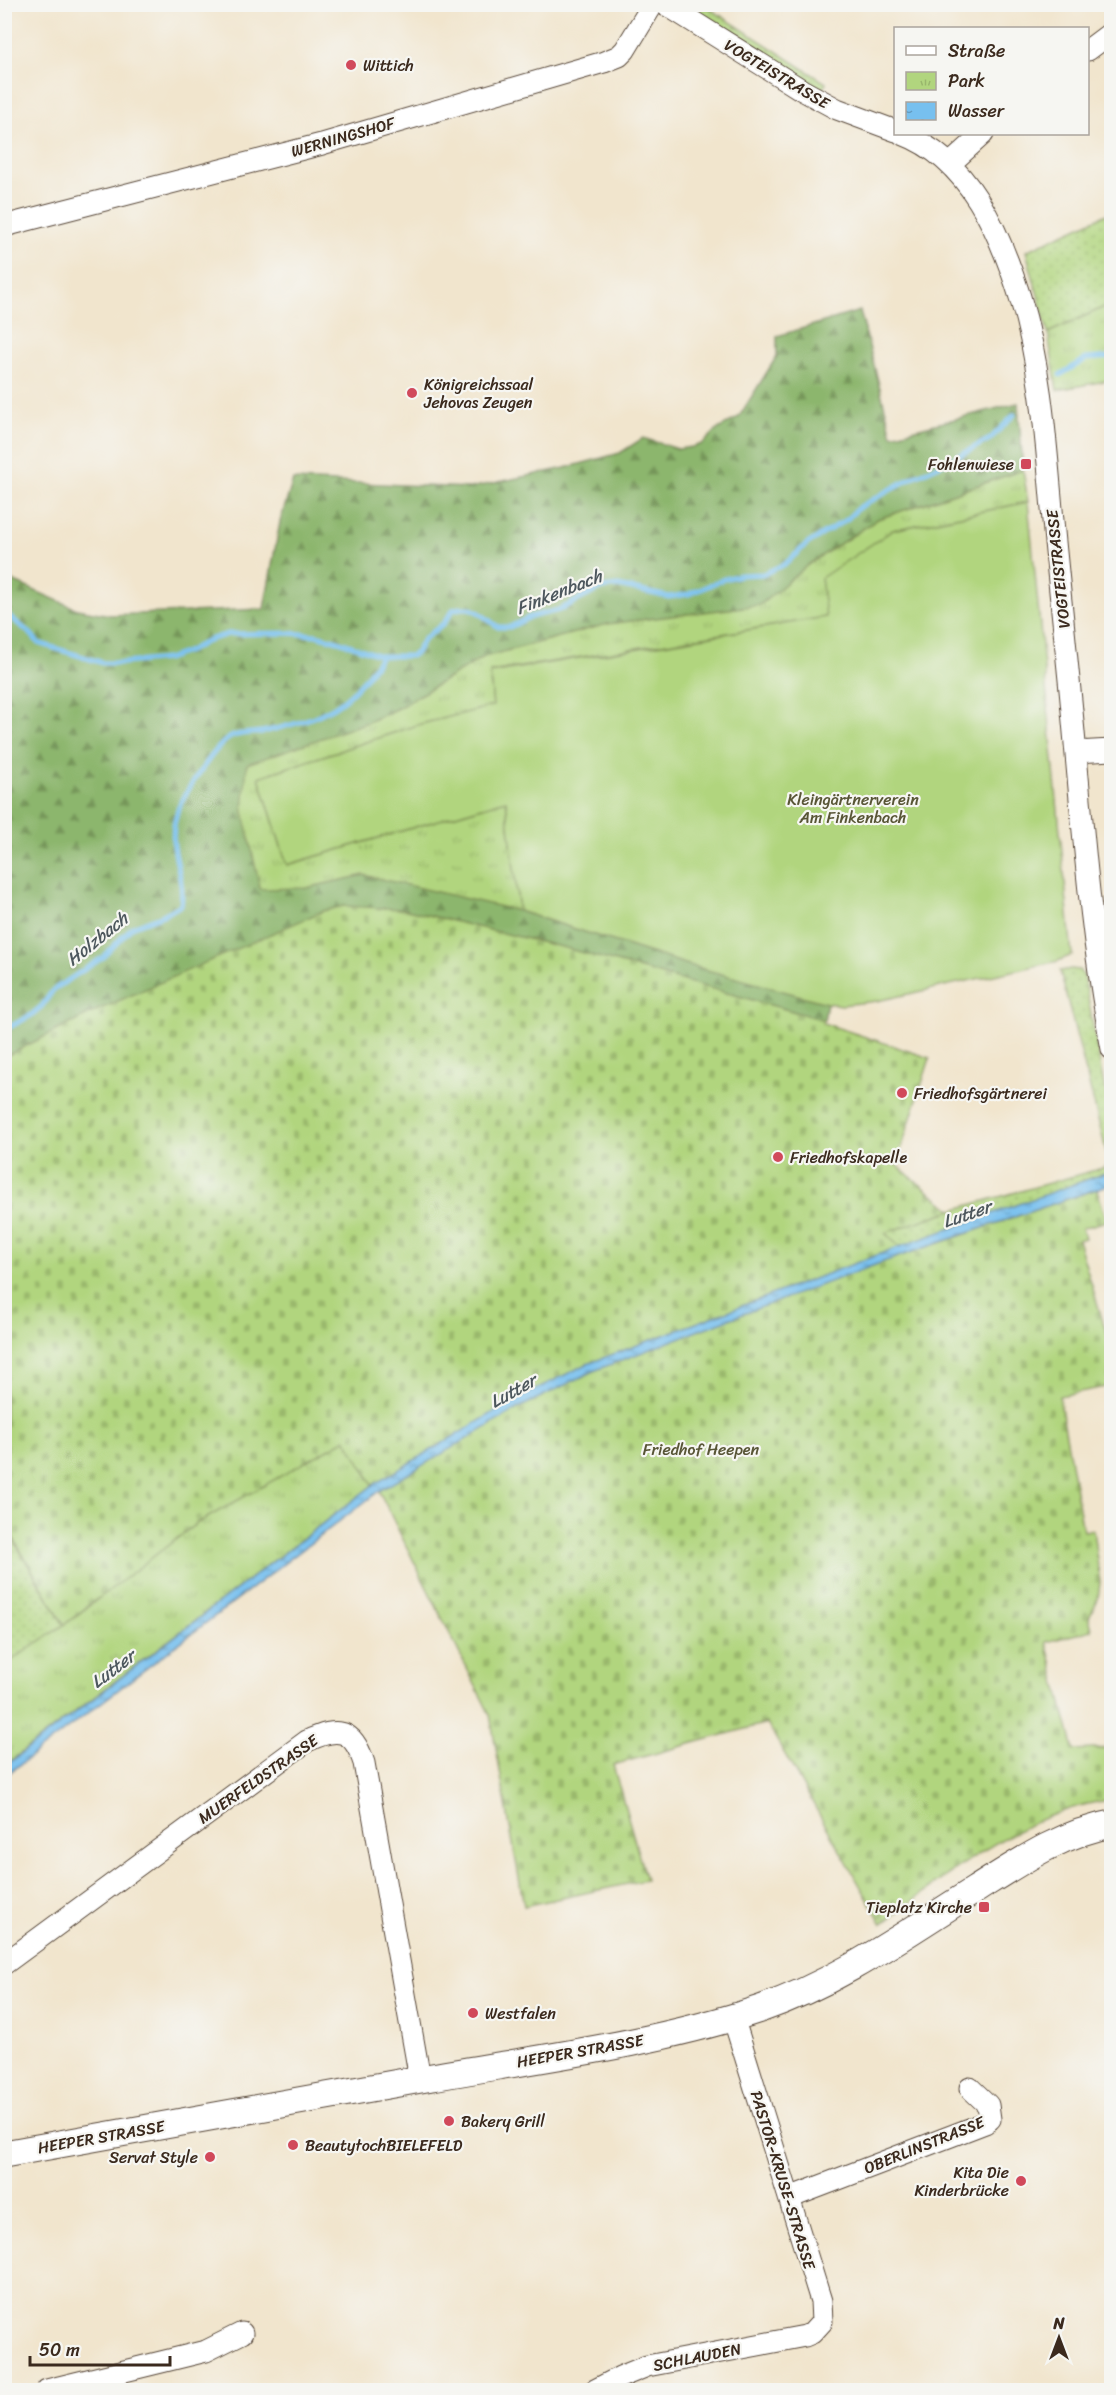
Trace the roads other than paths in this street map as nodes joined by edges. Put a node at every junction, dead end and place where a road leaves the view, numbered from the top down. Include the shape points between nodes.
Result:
1 (653, 4) edge
2 (665, 4) edge
3 (1112, 32) edge
4 (1089, 49) edge
5 (894, 130) edge
6 (904, 135) edge
7 (982, 135) edge
8 (950, 164) junction
9 (4, 226) edge
10 (1112, 750) edge
11 (1076, 752) junction
12 (1112, 1049) edge
13 (1112, 1824) edge
14 (4, 1965) edge
15 (733, 2017) junction
16 (420, 2079) junction
17 (970, 2088) dead end
18 (4, 2154) edge
19 (789, 2198) junction
20 (242, 2333) dead end
21 (805, 2336) joint
22 (47, 2391) edge
23 (595, 2391) edge

1 - 9 street, WERNINGSHOF via 625,50 604,62 322,144
2 - 5 street, VOGTEISTRASSE via 802,90 837,109
3 - 4 street
6 - 8 street, VOGTEISTRASSE via 925,144
7 - 8 street
8 - 11 street, VOGTEISTRASSE via 991,222 1020,297 1030,336 1046,445
10 - 11 street
11 - 12 street, VOGTEISTRASSE via 1095,946
13 - 15 main road, HEEPER STRASSE via 1083,1831 1042,1849 835,1977
14 - 16 street, MUERFELDSTRASSE via 307,1741 321,1734 345,1734 354,1740 364,1763
15 - 16 main road, HEEPER STRASSE via 650,2038
15 - 19 street, PASTOR-KRUSE-STRASSE
16 - 18 main road, HEEPER STRASSE
17 - 19 street, OBERLINSTRASSE via 988,2105 990,2119 985,2123
19 - 21 street, PASTOR-KRUSE-STRASSE via 823,2309 819,2328
20 - 22 street via 206,2351
21 - 23 street, SCHLAUDEN via 647,2366

